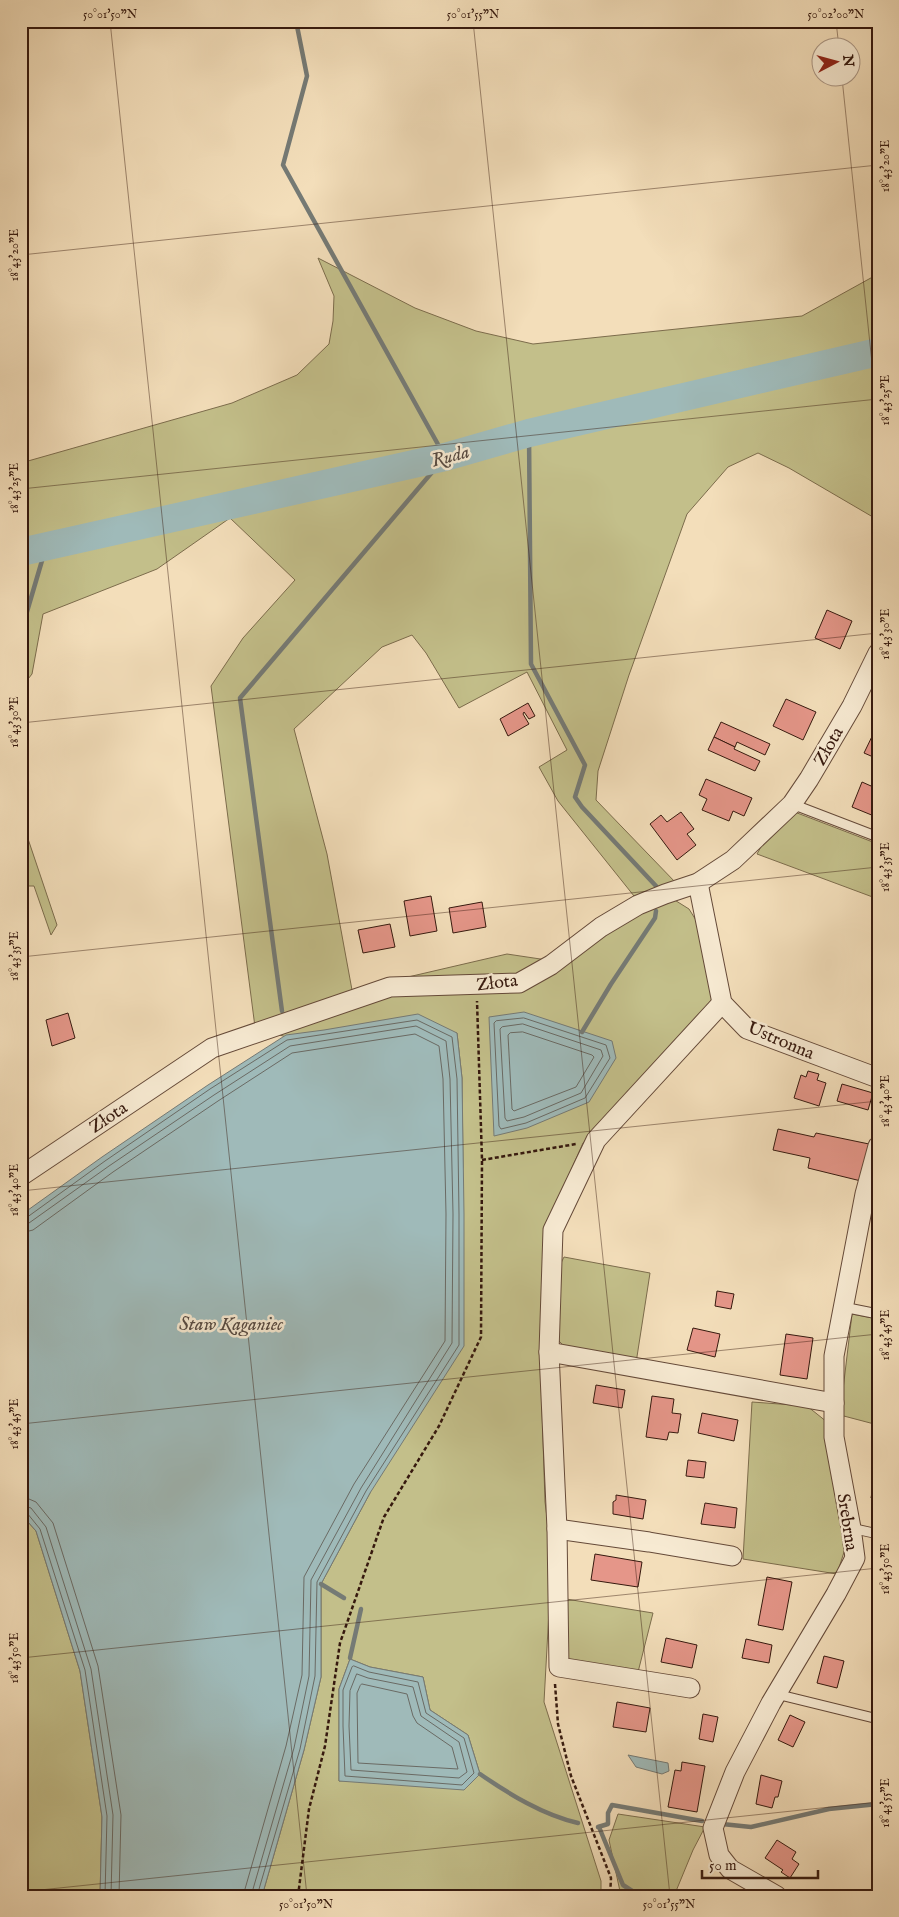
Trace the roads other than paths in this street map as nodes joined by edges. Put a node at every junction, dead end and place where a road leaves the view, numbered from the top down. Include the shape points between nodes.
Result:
1 (878, 653) edge
2 (792, 804) junction
3 (878, 837) edge
4 (698, 883) junction
5 (722, 1002) junction
6 (878, 1078) edge
7 (878, 1146) edge
8 (21, 1176) edge
9 (843, 1307) junction
10 (878, 1314) edge
11 (549, 1352) junction
12 (834, 1403) junction
13 (851, 1528) junction
14 (557, 1530) junction
15 (878, 1534) edge
16 (732, 1556) dead end
17 (690, 1688) dead end
18 (776, 1694) junction
19 (878, 1719) edge
20 (777, 1896) edge

1 - 2 street, Złota via 852,706
2 - 3 lane
2 - 4 street, Złota via 733,860
4 - 5 street
4 - 8 street, Złota via 638,906 600,927 551,965 519,983 390,987 212,1048
5 - 6 street, Ustronna via 747,1029
5 - 11 street via 596,1140 553,1230
7 - 9 street, Srebrna via 865,1194
9 - 10 lane
9 - 12 street, Srebrna via 834,1356
11 - 12 street
11 - 14 street
12 - 13 street, Srebrna via 834,1437
13 - 15 lane
13 - 18 street, Srebrna via 855,1558
14 - 16 street
14 - 17 street via 559,1667
18 - 19 lane
18 - 20 street, Srebrna via 735,1772 713,1828 719,1855 730,1869

